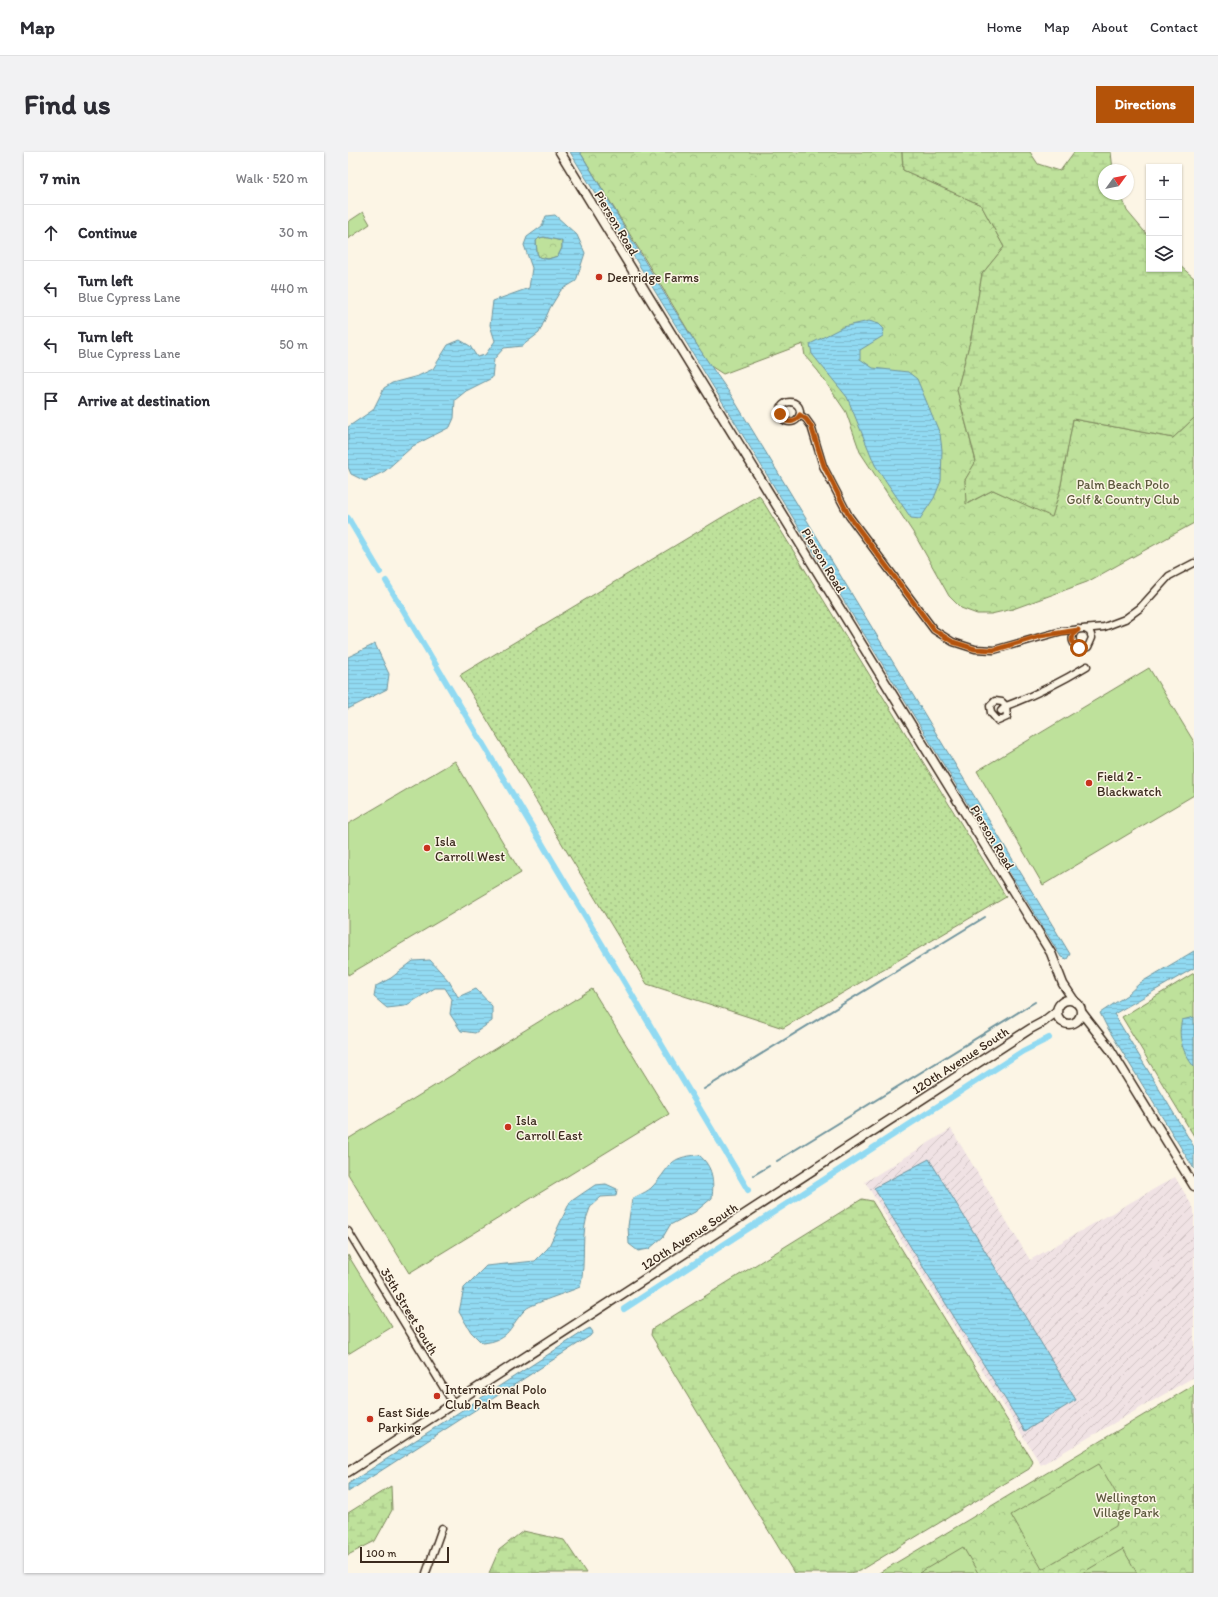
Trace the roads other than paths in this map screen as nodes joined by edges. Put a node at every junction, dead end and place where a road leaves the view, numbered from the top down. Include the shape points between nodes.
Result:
1 (560, 152) edge
2 (800, 415) dead end
3 (1194, 563) edge
4 (1087, 666) dead end
5 (1001, 711) dead end
6 (1062, 984) junction
7 (1075, 1002) junction
8 (1062, 1003) junction
9 (1057, 1011) junction
10 (1082, 1013) junction
11 (1061, 1021) junction
12 (1043, 1022) junction
13 (1076, 1023) junction
14 (1096, 1033) junction
15 (1194, 1186) edge
16 (348, 1231) edge
17 (454, 1403) junction
18 (348, 1472) edge
19 (442, 1528) dead end
20 (426, 1573) edge

1 - 6 street, Pierson Road via 1051,953
2 - 3 street via 811,426 824,466 849,516 934,630 953,642 975,649 994,650 1040,636 1104,626 1125,619 1140,608 1169,576
4 - 5 street via 1064,680 1006,706
6 - 7 street, Pierson Road
6 - 8 street, Pierson Road
7 - 8 street
7 - 10 street
8 - 9 street
9 - 11 street
9 - 12 street, 120th Avenue South
10 - 13 street
10 - 14 street
11 - 12 street, 120th Avenue South
11 - 13 street
12 - 17 street, 120th Avenue South
13 - 14 street
14 - 15 street via 1110,1049
16 - 17 street, 35th Street South
17 - 18 street, 120th Avenue South
19 - 20 street

